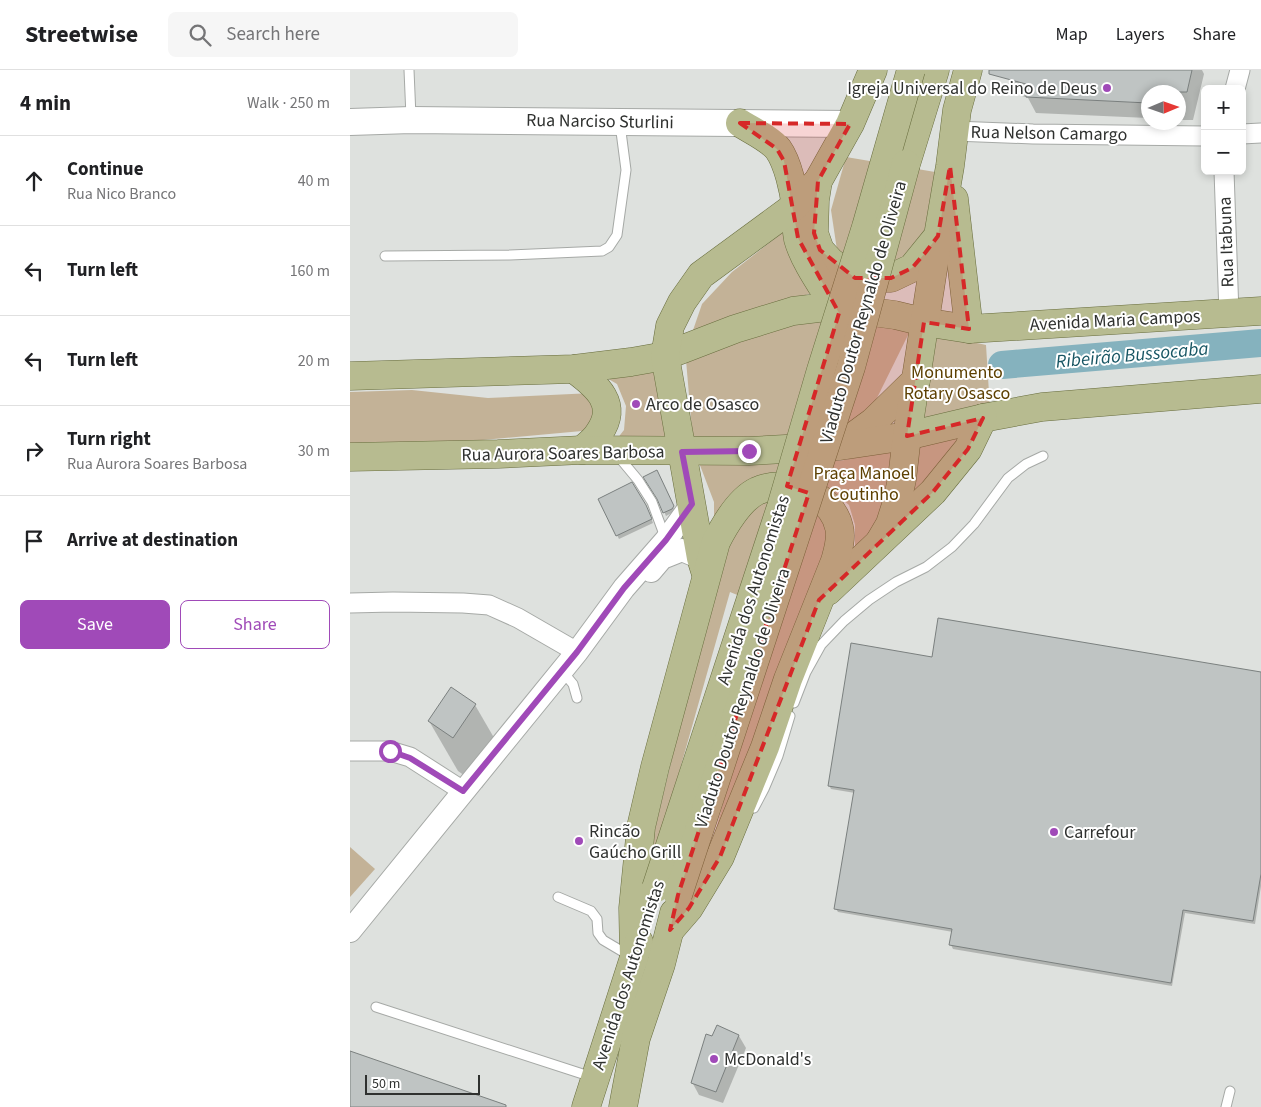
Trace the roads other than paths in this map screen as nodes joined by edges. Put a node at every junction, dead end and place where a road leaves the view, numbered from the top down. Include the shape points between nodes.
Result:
1 (409, 70) edge
2 (873, 70) edge
3 (911, 70) edge
4 (935, 70) edge
5 (968, 70) edge
6 (1240, 70) edge
7 (1236, 85) edge
8 (411, 120) junction
9 (620, 121) junction
10 (350, 122) edge
11 (740, 123) junction
12 (850, 124) junction
13 (954, 131) junction
14 (1261, 133) edge
15 (1246, 134) edge
16 (1201, 136) edge
17 (950, 166) junction
18 (1224, 175) edge
19 (818, 181) junction
20 (795, 206) junction
21 (938, 236) junction
22 (384, 256) dead end
23 (835, 307) junction
24 (1261, 311) edge
25 (1229, 314) junction
26 (924, 322) junction
27 (969, 329) junction
28 (665, 356) junction
29 (574, 369) junction
30 (350, 376) edge
31 (916, 380) junction
32 (1261, 388) edge
33 (983, 418) junction
34 (907, 436) junction
35 (840, 446) junction
36 (582, 450) junction
37 (613, 451) junction
38 (682, 452) junction
39 (1043, 456) dead end
40 (350, 457) edge
41 (692, 504) junction
42 (666, 540) junction
43 (880, 541) junction
44 (704, 566) junction
45 (819, 600) junction
46 (350, 603) edge
47 (611, 606) junction
48 (577, 652) junction
49 (562, 671) junction
50 (577, 698) dead end
51 (350, 751) edge
52 (463, 791) junction
53 (727, 842) junction
54 (667, 891) junction
55 (558, 897) dead end
56 (351, 928) edge
57 (670, 930) junction
58 (634, 958) junction
59 (376, 1007) dead end
60 (595, 1078) junction
61 (1230, 1091) dead end
62 (586, 1107) edge
63 (623, 1107) edge
64 (1226, 1107) edge

1 - 8 lane
2 - 12 main road
3 - 54 main road, Avenida dos Autonomistas, bridge
4 - 54 main road, Viaduto Doutor Reynaldo de Oliveira, bridge via 851,367
5 - 13 main road
6 - 7 street
8 - 9 main road, Rua Narciso Sturlini
8 - 10 main road, Rua Narciso Sturlini
9 - 11 main road, Rua Narciso Sturlini
9 - 22 lane via 626,170 618,235 609,246 602,250 510,255
11 - 12 main road, Rua Narciso Sturlini
11 - 20 main road via 777,149 791,181
12 - 19 main road
13 - 16 street, Rua Nelson Camargo
13 - 17 main road
14 - 15 street
17 - 21 main road
17 - 27 main road
18 - 25 street, Rua Itabuna
19 - 20 main road
19 - 21 main road via 814,200 814,233 820,250 855,278 891,278 912,268
20 - 23 main road via 798,238 804,255
20 - 28 main road via 702,276 682,302 670,326
21 - 26 main road
23 - 26 main road, Avenida Maria Campos
23 - 28 main road, Avenida Maria Campos via 793,311
24 - 25 main road, Avenida Maria Campos
25 - 27 main road, Avenida Maria Campos
26 - 27 main road, Avenida Maria Campos
26 - 31 main road
28 - 29 main road, Avenida Maria Campos
28 - 38 main road
29 - 30 main road, Avenida Maria Campos
29 - 36 main road via 603,395 607,408 606,423
31 - 34 main road
31 - 35 main road via 872,422
32 - 33 main road, Rua Aurora Soares Barbosa via 1042,407
33 - 34 main road, Rua Aurora Soares Barbosa
33 - 43 main road via 968,449 933,492
34 - 35 main road, Rua Aurora Soares Barbosa
34 - 43 main road via 897,502
35 - 38 main road, Rua Aurora Soares Barbosa
36 - 37 main road, Rua Aurora Soares Barbosa
36 - 40 main road, Rua Aurora Soares Barbosa
37 - 38 main road, Rua Aurora Soares Barbosa
37 - 42 lane via 652,502
38 - 41 main road
39 - 53 lane via 1008,478 974,524 952,547 926,567 869,600 821,645 806,672 764,789 752,812
41 - 42 street
41 - 44 main road
42 - 47 street
43 - 45 main road
44 - 45 main road via 725,524 744,500 756,491 774,486 793,486 819,498 833,512 840,527 840,544
44 - 47 street via 682,550 662,558 631,593
44 - 58 main road via 642,827 633,908
45 - 53 main road
46 - 48 street via 489,605
47 - 48 street
48 - 49 street
49 - 50 lane via 573,684
49 - 52 street
51 - 52 street via 390,751 410,758
52 - 56 street
53 - 57 main road via 689,908
54 - 57 main road, Avenida dos Autonomistas
54 - 58 main road, Avenida dos Autonomistas
55 - 58 lane via 591,911 603,940
57 - 63 main road, Avenida dos Autonomistas via 636,1038
58 - 60 main road, Avenida dos Autonomistas
59 - 60 lane
60 - 62 main road, Avenida dos Autonomistas
61 - 64 lane

